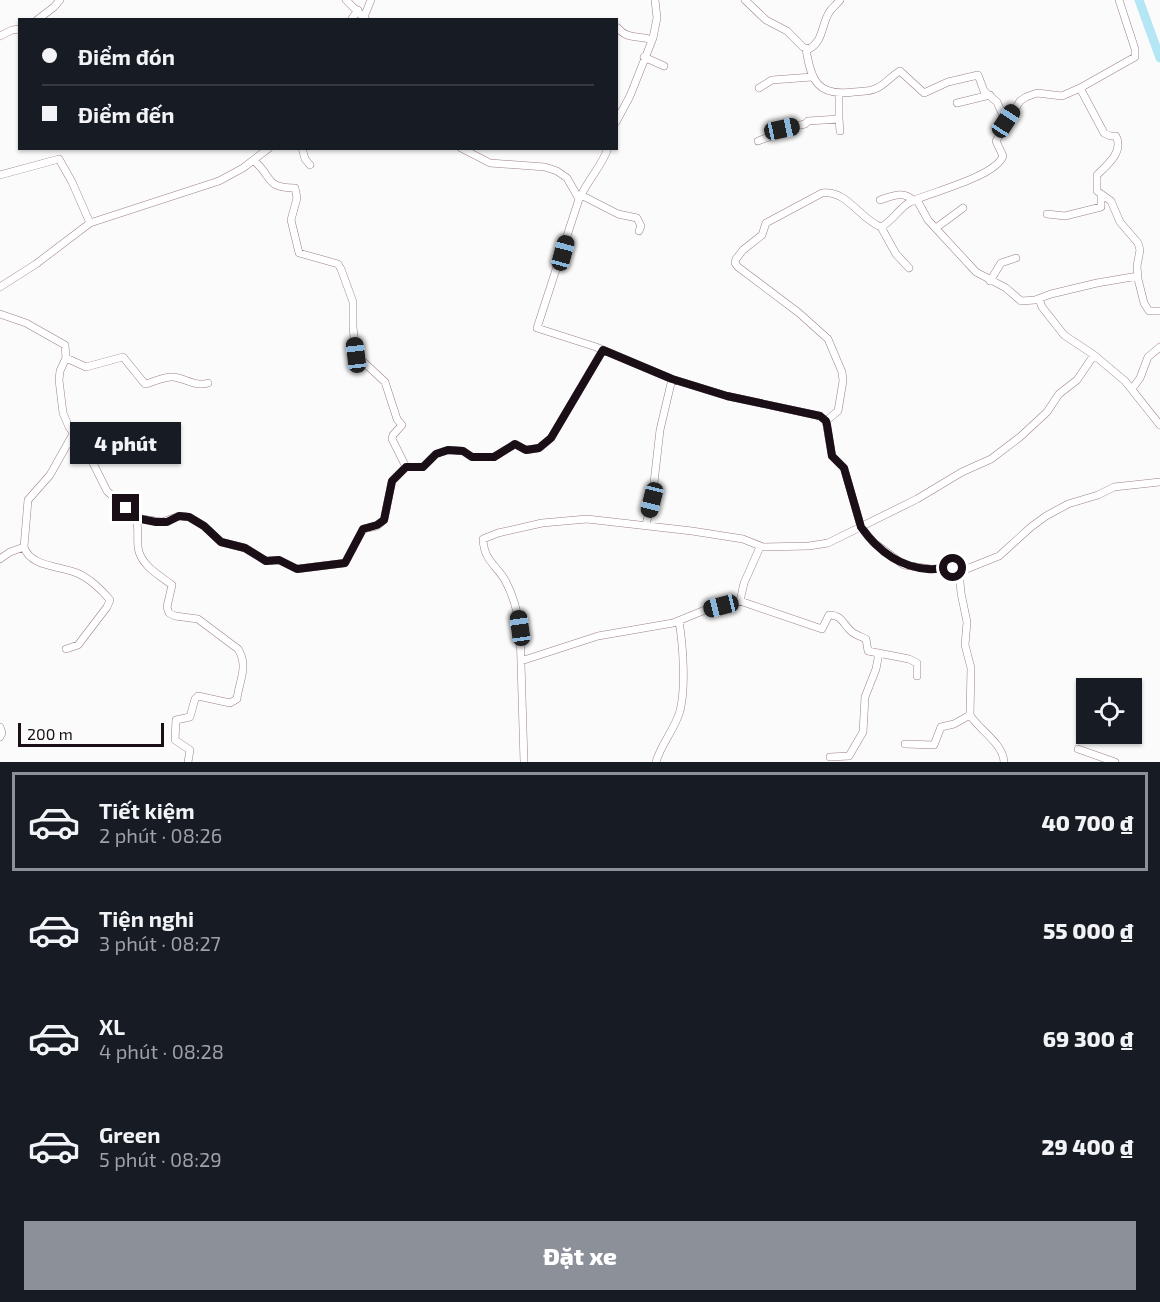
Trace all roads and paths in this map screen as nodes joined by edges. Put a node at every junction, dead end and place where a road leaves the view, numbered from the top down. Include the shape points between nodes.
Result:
1 (60, 0) edge
2 (346, 0) edge
3 (371, 0) edge
4 (655, 0) edge
5 (840, 0) edge
6 (1119, 0) edge
7 (748, 1) edge
8 (358, 10) junction
9 (40, 18) edge
10 (352, 18) edge
11 (365, 18) edge
12 (618, 28) dead end
13 (18, 30) edge
14 (0, 36) edge
15 (652, 40) junction
16 (806, 49) junction
17 (644, 57) junction
18 (663, 66) dead end
19 (812, 77) junction
20 (759, 88) dead end
21 (1080, 88) junction
22 (839, 93) junction
23 (990, 95) junction
24 (957, 103) dead end
25 (618, 118) edge
26 (839, 118) junction
27 (1006, 122) junction
28 (840, 131) dead end
29 (758, 141) dead end
30 (267, 150) edge
31 (303, 150) edge
32 (465, 150) edge
33 (607, 150) edge
34 (254, 161) junction
35 (310, 165) dead end
36 (0, 175) edge
37 (1101, 195) junction
38 (580, 197) junction
39 (880, 200) dead end
40 (915, 201) junction
41 (963, 208) dead end
42 (1047, 214) dead end
43 (90, 223) junction
44 (881, 226) junction
45 (936, 228) junction
46 (639, 231) dead end
47 (1016, 258) dead end
48 (909, 268) dead end
49 (1138, 276) junction
50 (990, 281) junction
51 (0, 287) edge
52 (1039, 299) junction
53 (1160, 311) edge
54 (0, 314) edge
55 (1160, 347) edge
56 (603, 350) junction
57 (1094, 355) junction
58 (66, 358) junction
59 (672, 379) junction
60 (208, 383) dead end
61 (1132, 389) junction
62 (826, 421) junction
63 (1160, 425) edge
64 (73, 434) junction
65 (406, 467) junction
66 (1160, 482) edge
67 (136, 518) junction
68 (646, 525) junction
69 (861, 527) junction
70 (760, 546) junction
71 (24, 547) junction
72 (0, 559) edge
73 (959, 571) junction
74 (740, 601) junction
75 (679, 621) junction
76 (66, 649) dead end
77 (879, 653) junction
78 (521, 661) junction
79 (917, 676) dead end
80 (970, 715) junction
81 (0, 727) edge
82 (0, 737) edge
83 (905, 744) dead end
84 (1078, 749) dead end
85 (830, 757) dead end
86 (188, 762) edge
87 (524, 762) edge
88 (656, 762) edge
89 (1004, 762) edge
90 (1115, 762) edge

1 - 9 street
2 - 8 street
3 - 11 street
4 - 15 street via 657,18
5 - 16 street via 829,12 819,41
6 - 21 street via 1135,57
7 - 16 street via 765,20 787,31
8 - 10 street
8 - 11 street
12 - 15 street via 632,38
13 - 14 street
15 - 17 street
16 - 19 street
17 - 18 street
17 - 25 street
19 - 20 street via 772,80
19 - 22 street via 819,86
21 - 27 street via 1059,97 1037,93 1026,97
21 - 37 street via 1104,132 1116,136 1119,143 1109,164 1097,175 1095,187
22 - 23 street via 876,89 900,71 924,93 978,75 984,91
22 - 26 street
23 - 24 street
23 - 27 street
26 - 28 street
26 - 29 street via 782,129
27 - 40 street via 996,143 1002,160 969,180
30 - 34 street
31 - 35 street
32 - 38 street via 490,163 557,171
33 - 38 street
34 - 43 street via 219,181
34 - 65 street via 271,183 296,188 291,220 299,252 336,263 341,269 353,302 356,355 386,383 402,425 392,439
36 - 43 street via 59,159
37 - 42 street via 1101,207 1065,216
37 - 49 street via 1111,201 1120,222 1138,243
38 - 46 street via 618,214 634,216 641,226
38 - 56 street via 537,328
39 - 40 street via 900,194
40 - 44 street
40 - 45 street
41 - 45 street
43 - 51 street
44 - 48 street via 896,254
44 - 62 street via 838,196 822,193 766,223 762,235 736,259 738,267 828,339 843,381 838,411
45 - 50 street via 976,272
47 - 50 street via 1001,264
49 - 52 street
49 - 53 street via 1146,310
50 - 52 street via 1021,301
52 - 57 street via 1064,335
54 - 58 street via 26,322 65,345
55 - 61 street via 1148,357
56 - 59 street
56 - 65 street via 545,445 526,450 515,444 492,458 448,450 436,454 423,467
57 - 61 street
57 - 69 street via 1077,380 1013,443 983,464
58 - 60 street via 86,367 123,357 145,384 171,377
58 - 64 street via 59,386 63,413
59 - 62 street via 727,396 815,414
59 - 68 street
61 - 63 street
62 - 69 street via 832,456 844,468
64 - 67 street via 107,491
64 - 71 street via 50,475 28,500
65 - 67 street via 392,481 384,520 363,529 342,564 297,569 221,542 189,517 162,522
66 - 73 street via 1111,488 1068,504 1031,527 999,556
67 - 86 street via 140,556 172,585 169,613 207,623 238,649 244,662 237,699 230,703 198,696 191,716 176,720 175,740 190,750
68 - 70 street via 734,537
68 - 78 street via 576,519 514,529 483,539 487,558 506,582 518,614
69 - 70 street via 818,545
69 - 73 street via 873,542 904,565
70 - 74 street
71 - 72 street
71 - 76 street via 34,558 90,580 110,600 83,640
73 - 80 street via 967,622 965,645 971,668
74 - 75 street
74 - 77 street via 822,629 829,615 838,616 852,632 866,639 868,651
75 - 78 street via 605,635
75 - 88 street via 683,654 680,710
77 - 79 street via 917,663
77 - 85 street via 865,697 862,732 847,757
78 - 87 street
80 - 83 street via 941,727 934,746
80 - 89 street
81 - 82 street
84 - 90 street

